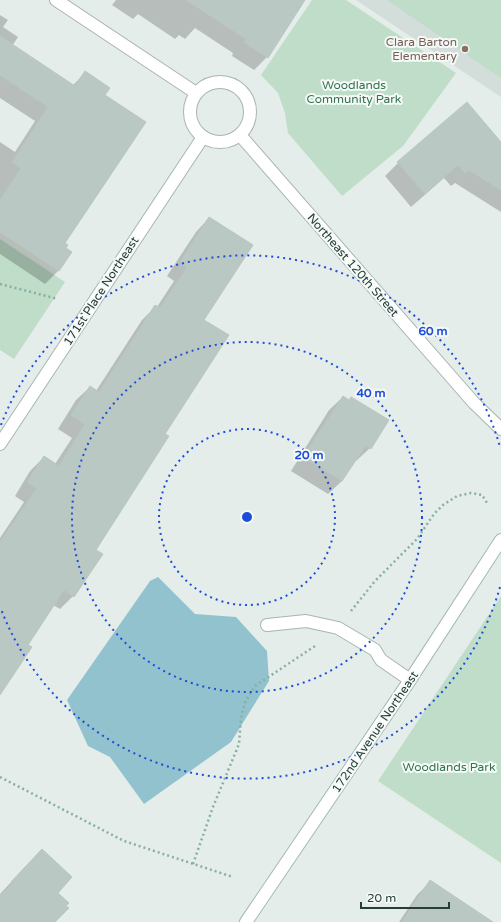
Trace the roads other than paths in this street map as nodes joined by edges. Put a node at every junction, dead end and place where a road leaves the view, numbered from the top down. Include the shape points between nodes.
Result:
1 (56, 0) edge
2 (196, 93) junction
3 (240, 135) junction
4 (203, 137) junction
5 (501, 429) edge
6 (0, 444) edge
7 (501, 540) edge
8 (268, 625) dead end
9 (410, 680) junction
10 (246, 922) edge

1 - 2 street
2 - 3 street via 204,86 223,82 240,90 247,98 250,118
2 - 4 street via 189,111 195,130
3 - 4 street via 222,142 212,142
3 - 5 street, Northeast 120th Street via 474,403
4 - 6 street, 171st Place Northeast
7 - 9 street, 172nd Avenue Northeast
8 - 9 street via 306,621 338,628 374,650 381,660
9 - 10 street, 172nd Avenue Northeast

